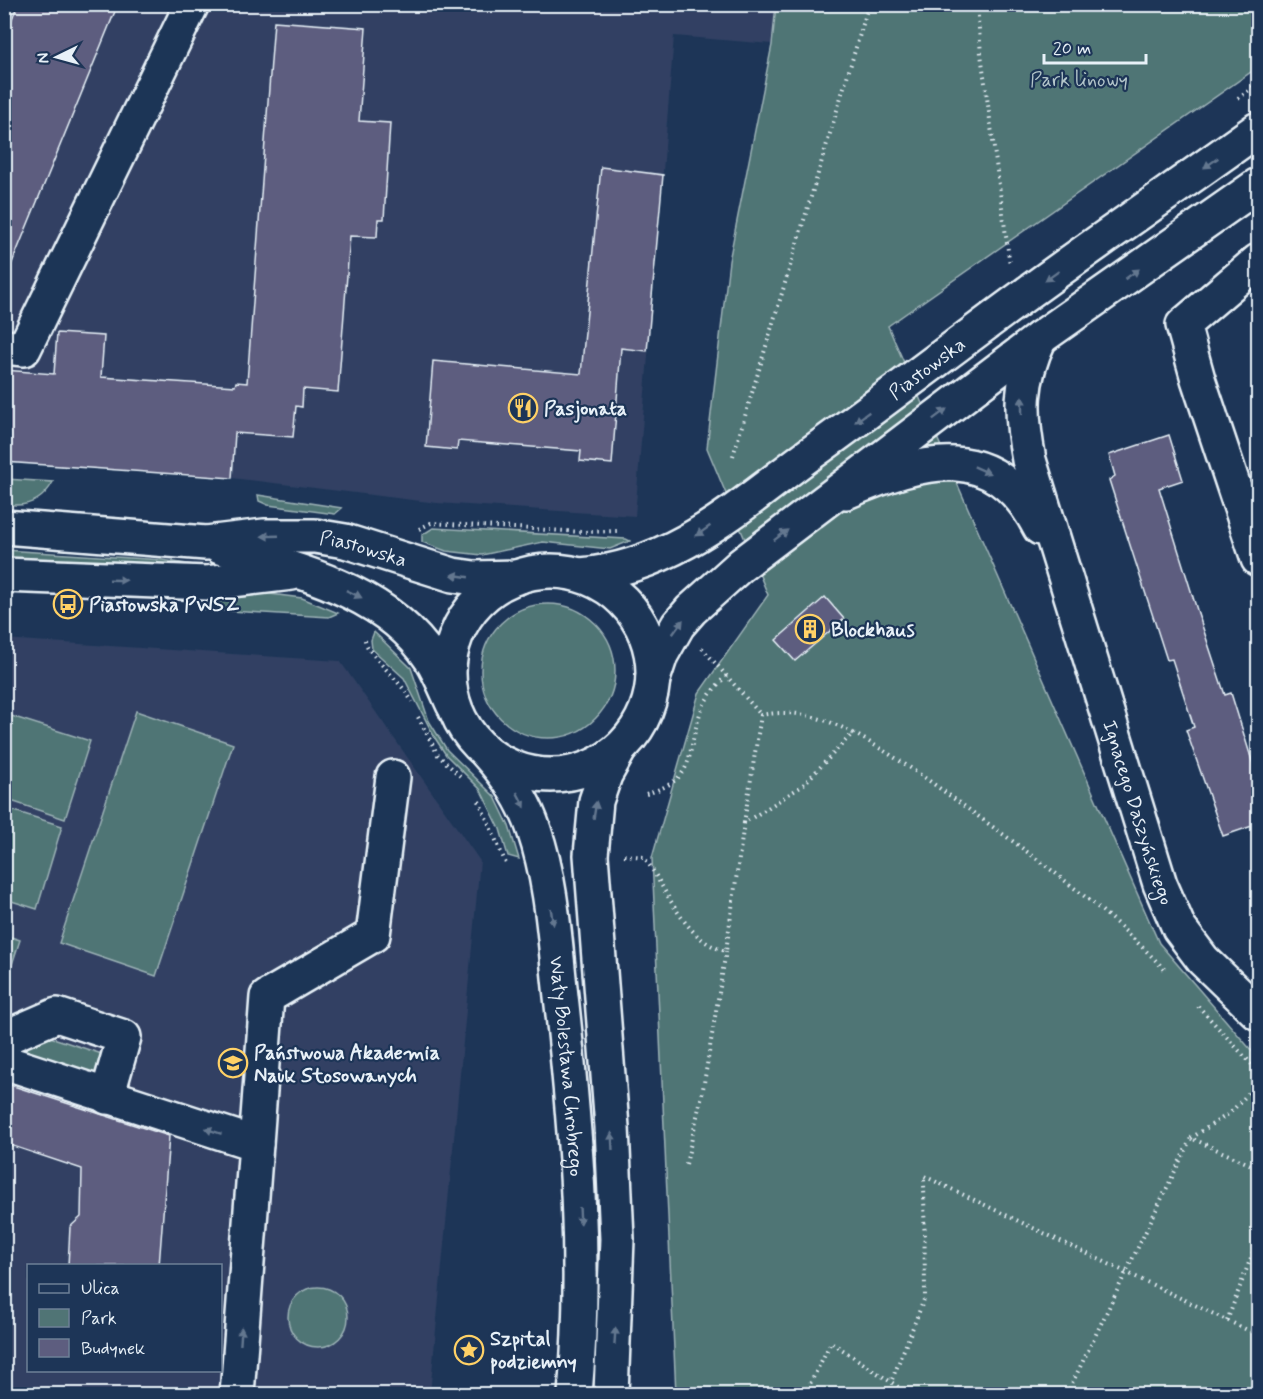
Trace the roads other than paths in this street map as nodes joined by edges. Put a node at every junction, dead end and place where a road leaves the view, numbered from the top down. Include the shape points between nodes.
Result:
1 (192, 4) edge
2 (1258, 129) edge
3 (1258, 185) edge
4 (1258, 261) edge
5 (1040, 338) junction
6 (4, 347) edge
7 (827, 500) junction
8 (4, 527) edge
9 (206, 543) junction
10 (1258, 559) edge
11 (300, 572) junction
12 (4, 575) edge
13 (581, 575) junction
14 (518, 577) junction
15 (1069, 583) junction
16 (653, 680) junction
17 (453, 704) junction
18 (619, 750) junction
19 (487, 753) junction
20 (393, 777) dead end
21 (1258, 1013) edge
22 (4, 1038) edge
23 (4, 1062) edge
24 (107, 1097) junction
25 (256, 1144) junction
26 (237, 1395) edge
27 (575, 1395) edge
28 (611, 1395) edge

1 - 6 main road via 24,349
2 -> 13 main road, Piastowska via 691,540 637,565 615,572
5 -> 3 main road
4 - 10 main road via 1183,325
7 -> 5 main road
15 -> 5 main road, Ignacego Daszyńskiego via 1024,433 1024,376
7 -> 15 main road, Ignacego Daszyńskiego via 906,469 939,462 968,463 1009,485 1034,516
16 -> 7 main road via 669,640 691,610 741,565
8 - 9 main road, Piastowska
9 - 11 main road, Piastowska
14 -> 9 main road, Piastowska via 453,575 345,541 315,536 264,536
12 -> 11 main road via 207,583
11 -> 17 main road, Piastowska via 368,601 401,625 429,657
13 - 14 main road via 551,571
13 - 16 main road via 610,590 636,614 652,653
14 - 17 main road via 484,596 460,627 450,665
15 - 21 main road, Ignacego Daszyńskiego via 1160,884 1179,928 1203,960
16 - 18 main road via 635,731
17 - 19 main road via 467,731
18 - 19 main road via 596,766 568,774 540,775 513,768
28 -> 18 main road, Wały Bolesława Chrobrego via 617,1239 591,855 596,801
19 -> 27 main road, Wały Bolesława Chrobrego via 513,786 534,828 553,925 576,1138 581,1234 582,1299
20 - 25 main road via 373,934 267,996
22 - 24 main road via 57,1015 124,1037
23 - 24 main road
25 -> 24 main road
26 -> 25 main road

